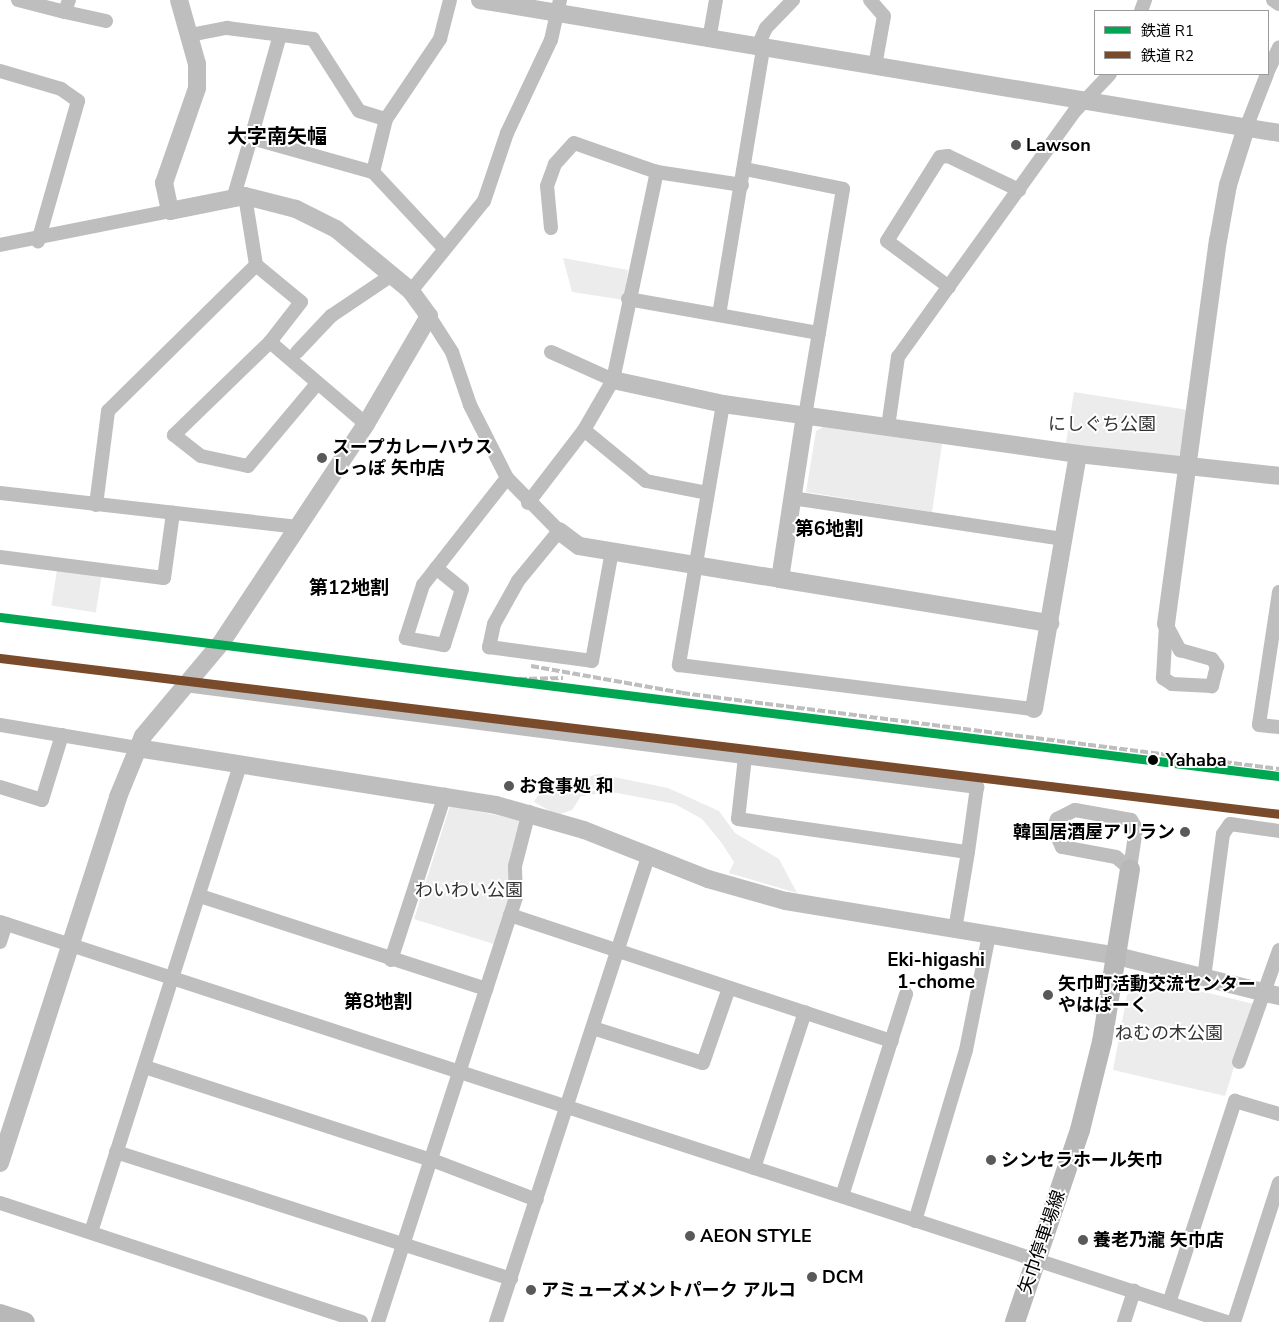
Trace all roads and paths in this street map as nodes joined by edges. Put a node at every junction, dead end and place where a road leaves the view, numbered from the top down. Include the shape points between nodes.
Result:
1 (18, 0) edge
2 (179, 0) edge
3 (450, 0) edge
4 (480, 0) edge
5 (716, 0) edge
6 (793, 0) edge
7 (870, 0) edge
8 (1273, 0) edge
9 (1279, 4) edge
10 (67, 6) edge
11 (559, 6) edge
12 (106, 21) dead end
13 (190, 35) junction
14 (280, 35) junction
15 (710, 40) junction
16 (1279, 47) edge
17 (760, 48) junction
18 (875, 66) junction
19 (1269, 68) edge
20 (0, 70) edge
21 (1109, 75) edge
22 (1266, 75) edge
23 (1091, 99) junction
24 (386, 119) junction
25 (1246, 128) junction
26 (1279, 133) edge
27 (251, 138) junction
28 (745, 169) junction
29 (373, 172) junction
30 (657, 172) junction
31 (742, 185) junction
32 (1020, 190) junction
33 (239, 197) junction
34 (170, 211) junction
35 (551, 228) dead end
36 (38, 241) junction
37 (0, 245) edge
38 (445, 249) junction
39 (256, 265) junction
40 (392, 275) junction
41 (949, 287) junction
42 (411, 291) junction
43 (628, 299) junction
44 (719, 315) junction
45 (429, 316) junction
46 (819, 333) junction
47 (270, 342) junction
48 (297, 352) dead end
49 (551, 352) dead end
50 (613, 380) junction
51 (316, 385) junction
52 (723, 404) junction
53 (805, 415) junction
54 (366, 424) junction
55 (888, 427) junction
56 (584, 430) junction
57 (1078, 454) junction
58 (1188, 468) junction
59 (1279, 476) edge
60 (507, 478) junction
61 (0, 493) edge
62 (707, 493) junction
63 (792, 498) junction
64 (528, 503) junction
65 (96, 504) junction
66 (173, 513) junction
67 (298, 527) junction
68 (559, 532) junction
69 (1064, 539) junction
70 (612, 551) junction
71 (0, 557) edge
72 (694, 565) junction
73 (436, 568) junction
74 (780, 579) junction
75 (1279, 592) edge
76 (1050, 623) junction
77 (1166, 624) junction
78 (185, 685) junction
79 (1034, 709) joint
80 (0, 725) edge
81 (1279, 728) edge
82 (62, 735) junction
83 (137, 748) junction
84 (745, 757) junction
85 (241, 763) junction
86 (0, 787) edge
87 (445, 795) junction
88 (529, 812) junction
89 (1279, 831) edge
90 (968, 852) junction
91 (648, 855) junction
92 (1130, 868) junction
93 (200, 896) junction
94 (510, 915) junction
95 (3, 923) edge
96 (955, 930) junction
97 (989, 935) junction
98 (0, 942) edge
99 (71, 944) junction
100 (1279, 950) edge
101 (617, 952) junction
102 (1117, 956) junction
103 (391, 960) junction
104 (1204, 978) junction
105 (173, 979) junction
106 (729, 988) junction
107 (486, 989) junction
108 (1261, 991) junction
109 (906, 994) dead end
110 (1279, 996) edge
111 (805, 1012) junction
112 (593, 1028) junction
113 (892, 1041) junction
114 (1239, 1062) dead end
115 (144, 1067) junction
116 (460, 1072) junction
117 (567, 1107) junction
118 (1279, 1114) edge
119 (6, 1127) edge
120 (116, 1152) junction
121 (432, 1160) junction
122 (0, 1163) edge
123 (754, 1168) junction
124 (1279, 1184) edge
125 (842, 1196) junction
126 (537, 1200) junction
127 (0, 1203) edge
128 (915, 1221) junction
129 (91, 1232) junction
130 (404, 1244) junction
131 (1037, 1258) junction
132 (511, 1279) junction
133 (1134, 1291) junction
134 (1169, 1303) junction
135 (0, 1314) edge
136 (25, 1322) edge
137 (361, 1322) edge
138 (378, 1322) edge
139 (496, 1322) edge
140 (1015, 1322) edge
141 (1124, 1322) edge
142 (1227, 1322) edge
143 (1234, 1322) edge

1 - 10 street
2 - 13 street
3 - 24 street via 440,39
4 - 11 street
5 - 15 street
6 - 17 street via 766,28
7 - 18 street via 884,16
8 - 9 street
10 - 12 street
11 - 15 street
11 - 38 street via 484,201
13 - 14 street via 228,28
13 - 34 street via 197,88 164,183
14 - 24 street via 314,39 359,111
14 - 27 street
15 - 17 street
16 - 19 street
17 - 18 street
17 - 28 street
18 - 23 street
20 - 36 street via 61,89 78,101
21 - 23 street
22 - 25 street
23 - 25 street
23 - 32 street via 1076,111
24 - 29 street
25 - 26 street
25 - 58 street via 1228,185 1218,241
27 - 29 street
27 - 33 street
28 - 31 street
28 - 46 street via 843,189
29 - 38 street
30 - 31 street
30 - 35 street via 574,143 555,164 548,186
30 - 43 street
31 - 44 street
32 - 41 street
32 - 41 street via 940,157 886,241
33 - 34 street
33 - 39 street
33 - 40 street via 296,209 336,229
34 - 36 street
36 - 37 street
38 - 42 street
39 - 47 street via 301,302
39 - 65 street via 108,410
40 - 42 street
40 - 48 street via 331,316
41 - 55 street via 898,357
42 - 45 street
43 - 44 street
43 - 50 street
44 - 46 street
45 - 54 street
45 - 60 street via 452,352 470,405
46 - 53 street
47 - 51 street
47 - 51 street via 174,435 201,456 248,466
49 - 50 street
50 - 52 street
50 - 56 street
51 - 54 street
52 - 53 street
52 - 62 street
53 - 55 street
53 - 63 street
54 - 67 street
55 - 57 street
56 - 62 street via 646,480
56 - 64 street
57 - 58 street
57 - 69 street
58 - 59 street
58 - 77 street
60 - 64 street
60 - 73 street
61 - 65 street
62 - 72 street
63 - 69 street
63 - 74 street
64 - 68 street
65 - 66 street
66 - 67 street
66 - 71 street via 164,578
67 - 78 street via 221,643
68 - 70 street via 579,546
68 - 70 street via 518,581 494,624 489,647 592,661
69 - 76 street
70 - 72 street
72 - 74 street
72 - 79 street via 679,665
73 - 73 street via 423,585 406,638 444,645 462,589
74 - 76 street
75 - 81 street via 1259,725
76 - 79 street
77 - 77 street via 1180,650 1212,659 1217,666 1212,686 1172,684 1163,678
78 - 83 street via 152,721
78 - 84 street
80 - 82 street
82 - 83 street
82 - 86 street via 42,800
83 - 85 street
83 - 99 street
84 - 90 street via 738,818
84 - 90 street via 977,787
85 - 87 street
85 - 93 street
87 - 88 street
87 - 103 street
88 - 91 street
88 - 94 street via 515,866 516,897
89 - 104 street via 1230,824 1223,834
90 - 96 street
91 - 96 street via 786,901
91 - 101 street
92 - 92 street via 1116,857 1062,848 1053,828 1057,819 1075,810 1131,820 1136,828
92 - 102 main road, 矢巾停車場線
93 - 103 street
93 - 105 street
94 - 101 street
94 - 107 street
95 - 98 street
95 - 99 street
96 - 97 street
97 - 102 street
97 - 128 street via 964,1058
99 - 105 street
99 - 119 street
100 - 108 street
101 - 106 street
101 - 112 street
102 - 104 street
102 - 131 main road, 矢巾停車場線 via 1080,1130
103 - 107 street
104 - 108 street
105 - 115 street
105 - 116 street
106 - 111 street
106 - 112 street via 703,1063
107 - 116 street
108 - 110 street
108 - 114 street
109 - 113 street
111 - 113 street
111 - 123 street
112 - 117 street
113 - 125 street
115 - 120 street
115 - 121 street
116 - 117 street
116 - 121 street
117 - 123 street
117 - 126 street
118 - 134 street via 1235,1101
119 - 122 street
120 - 129 street
120 - 130 street
121 - 126 street
121 - 130 street
123 - 125 street
124 - 143 street
125 - 128 street
126 - 132 street
127 - 129 street
128 - 131 street
129 - 137 street
130 - 132 street
130 - 138 street
131 - 133 street
131 - 140 main road, 矢巾停車場線
132 - 139 street
133 - 134 street
133 - 141 street
134 - 142 street
135 - 136 main road

